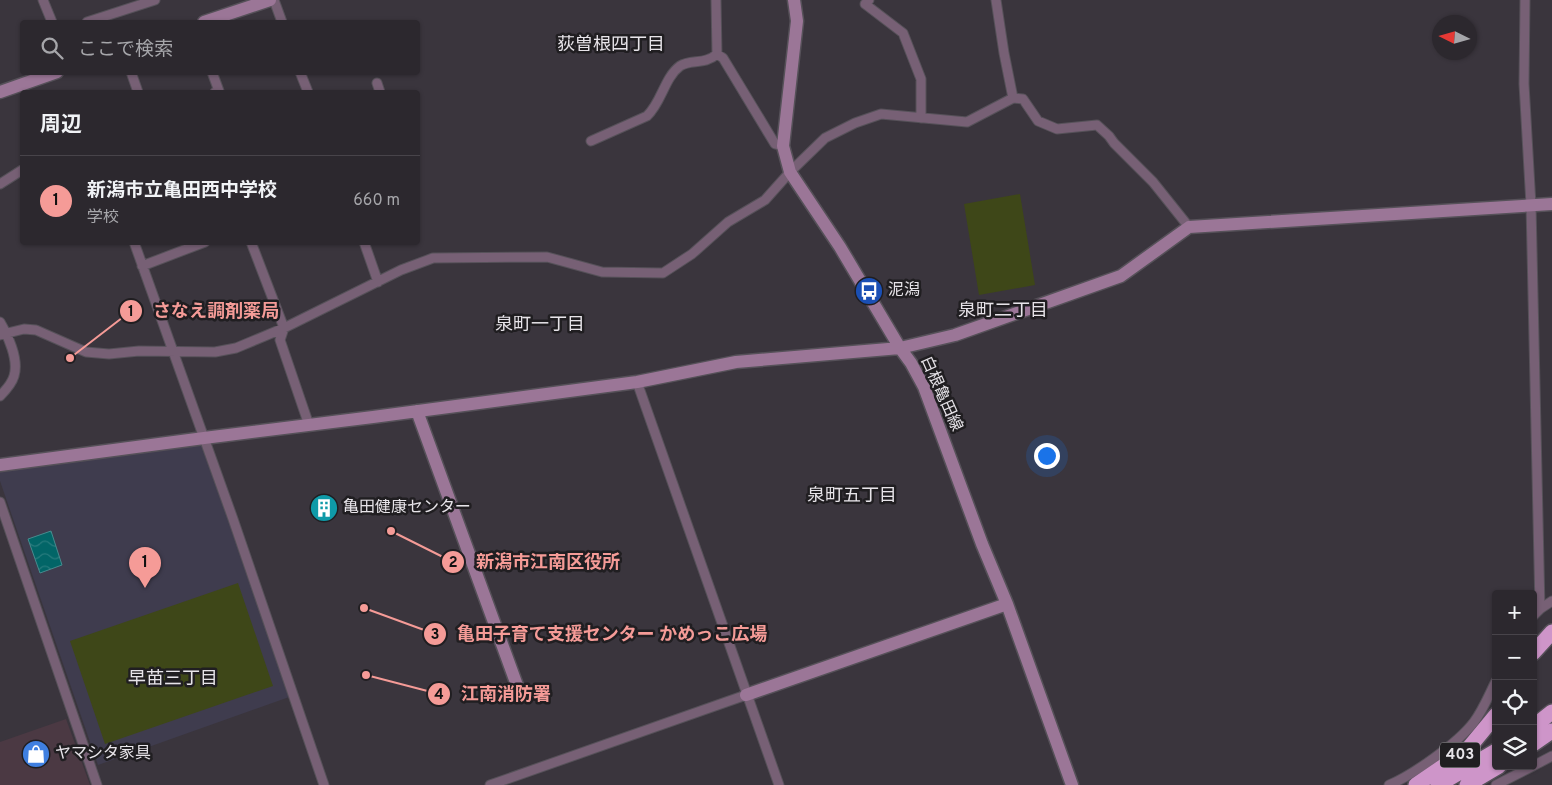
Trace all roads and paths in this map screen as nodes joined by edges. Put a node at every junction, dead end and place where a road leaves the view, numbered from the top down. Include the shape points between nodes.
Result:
1 (43, 0) edge
2 (155, 0) edge
3 (270, 0) edge
4 (274, 0) edge
5 (716, 0) edge
6 (794, 0) edge
7 (869, 0) edge
8 (996, 0) edge
9 (1525, 0) edge
10 (51, 20) edge
11 (93, 20) edge
12 (210, 20) edge
13 (281, 20) edge
14 (717, 54) junction
15 (48, 75) edge
16 (132, 75) edge
17 (213, 75) edge
18 (301, 75) edge
19 (377, 83) dead end
20 (137, 90) edge
21 (219, 90) edge
22 (307, 90) edge
23 (379, 90) edge
24 (0, 92) edge
25 (1013, 98) junction
26 (921, 118) junction
27 (591, 141) dead end
28 (783, 146) junction
29 (20, 171) edge
30 (790, 172) junction
31 (0, 184) edge
32 (1552, 204) edge
33 (1531, 205) junction
34 (1189, 226) junction
35 (135, 245) edge
36 (197, 245) edge
37 (252, 245) edge
38 (365, 245) edge
39 (142, 266) junction
40 (378, 282) junction
41 (0, 322) edge
42 (284, 328) junction
43 (3, 334) edge
44 (900, 348) junction
45 (172, 352) junction
46 (637, 382) junction
47 (0, 396) edge
48 (418, 411) junction
49 (309, 425) junction
50 (204, 438) junction
51 (0, 465) edge
52 (0, 502) edge
53 (1552, 601) edge
54 (1007, 604) junction
55 (1540, 609) junction
56 (1537, 612) edge
57 (1552, 632) edge
58 (1537, 649) edge
59 (518, 688) dead end
60 (1492, 689) edge
61 (746, 695) junction
62 (1552, 712) edge
63 (1492, 720) edge
64 (1536, 725) edge
65 (1552, 731) edge
66 (1537, 741) edge
67 (1492, 753) edge
68 (1552, 756) edge
69 (1537, 764) edge
70 (1492, 770) edge
71 (1525, 770) edge
72 (97, 785) edge
73 (324, 785) edge
74 (490, 785) edge
75 (779, 785) edge
76 (1072, 785) edge
77 (1389, 785) edge
78 (1416, 785) edge
79 (1438, 785) edge
80 (1467, 785) edge
81 (1496, 785) edge

1 - 10 street
2 - 11 street
3 - 12 street
4 - 13 street
5 - 14 street
6 - 28 street, 白根亀田線 via 797,21
7 - 26 street via 865,4 903,34 921,79
8 - 25 street
9 - 33 street via 1524,84
14 - 27 street via 710,60 681,65 647,116
14 - 28 street via 723,58 775,144
15 - 24 street
16 - 20 street
17 - 21 street
18 - 22 street
19 - 23 street
25 - 26 street via 967,122
25 - 34 street via 1023,99 1038,121 1056,128 1097,125 1153,182
26 - 30 street via 881,114 854,122 825,138
28 - 30 street, 白根亀田線
29 - 31 street
30 - 40 street via 765,200 728,222 692,254 663,273 602,272 547,257 433,258
30 - 44 street, 白根亀田線 via 840,247
32 - 33 street
33 - 34 street
33 - 55 street
34 - 44 street via 1122,276 955,335
35 - 39 street
36 - 39 street
37 - 42 street
38 - 40 street
39 - 45 street
40 - 42 street
41 - 43 street
42 - 45 street via 236,348 215,352
42 - 49 street via 280,340
43 - 45 street via 36,330 86,352
43 - 47 street via 15,363 14,377
44 - 46 street via 736,362
44 - 54 street, 白根亀田線 via 924,387
45 - 50 street
46 - 48 street
46 - 61 street
48 - 49 street
48 - 59 street
49 - 50 street
50 - 51 street
50 - 73 street
52 - 72 street
53 - 55 street
54 - 61 street
54 - 76 street, 白根亀田線
55 - 56 street
57 - 58 highway
60 - 77 street via 1473,724 1429,762
61 - 74 street
61 - 75 street
62 - 64 highway
63 - 78 highway, 403 via 1467,750
65 - 66 highway
67 - 79 highway
68 - 69 street
70 - 80 highway
71 - 81 street

